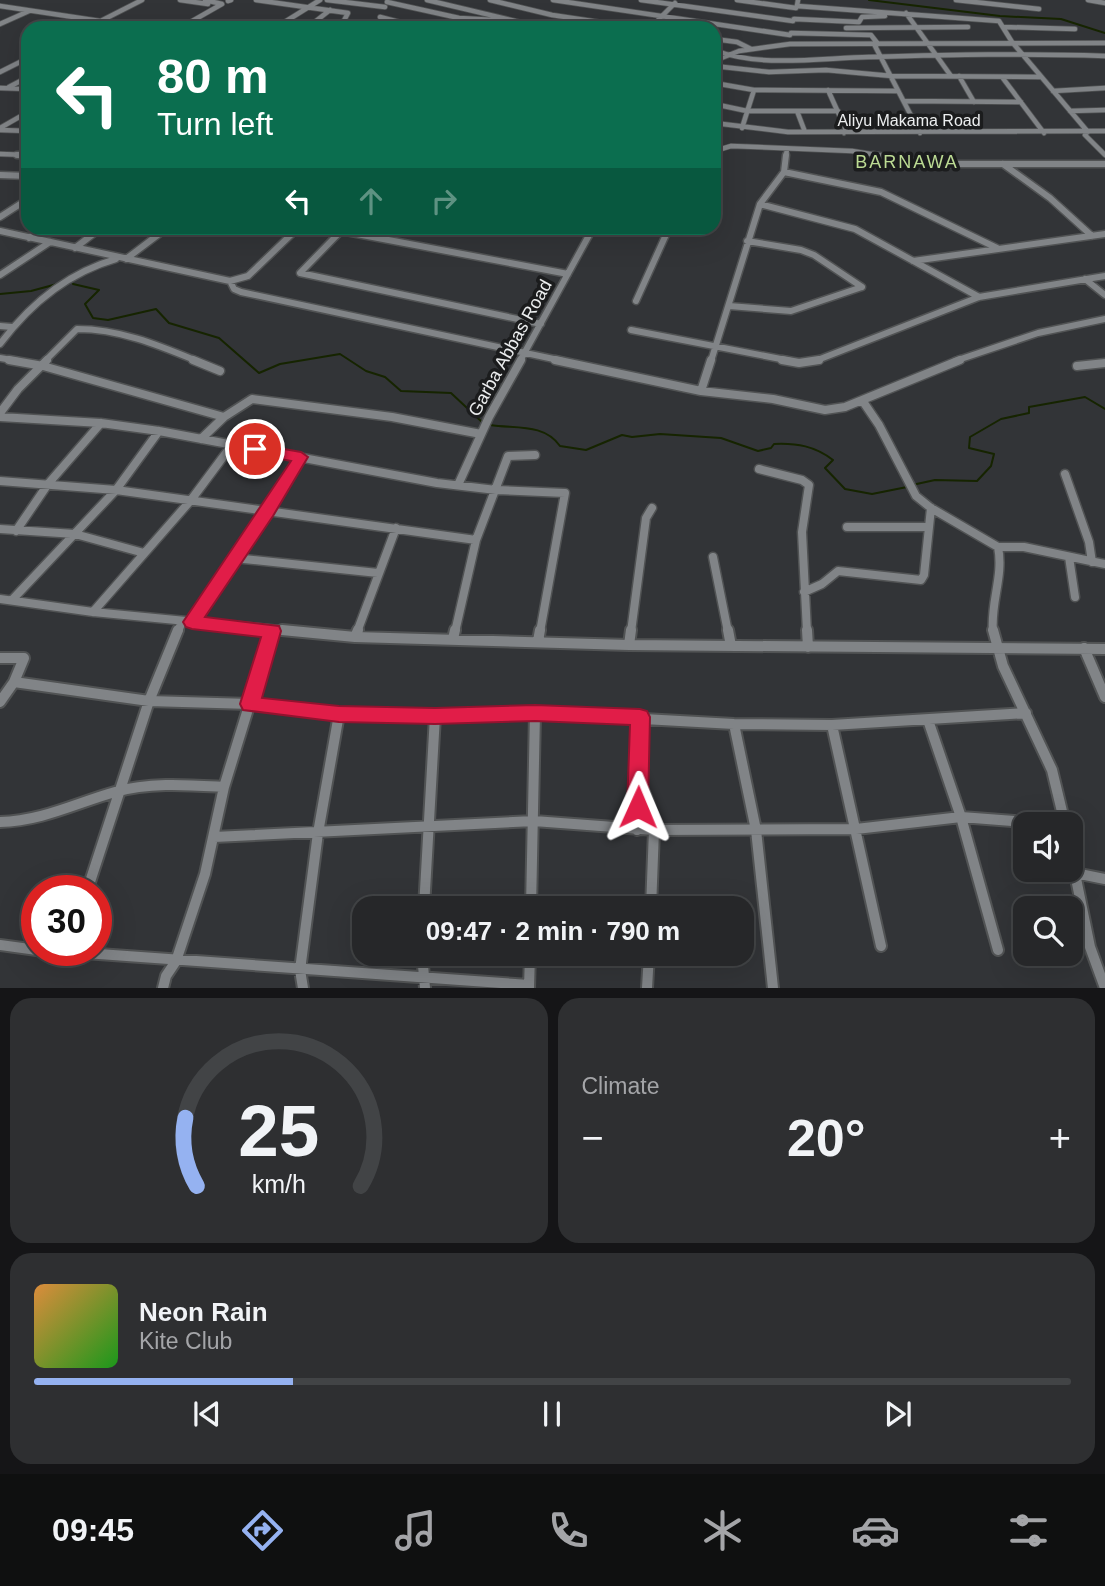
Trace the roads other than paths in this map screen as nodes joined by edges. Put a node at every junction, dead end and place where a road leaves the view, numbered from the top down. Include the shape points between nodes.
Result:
1 (142, 0) edge
2 (180, 0) edge
3 (205, 0) edge
4 (220, 0) edge
5 (256, 0) edge
6 (320, 0) edge
7 (327, 0) edge
8 (426, 0) edge
9 (490, 0) edge
10 (553, 0) edge
11 (640, 0) edge
12 (678, 0) edge
13 (737, 0) edge
14 (956, 0) edge
15 (1088, 0) edge
16 (230, 1) edge
17 (354, 2) edge
18 (568, 2) edge
19 (387, 3) edge
20 (1105, 3) edge
21 (797, 4) edge
22 (211, 5) dead end
23 (673, 5) junction
24 (0, 6) edge
25 (308, 7) junction
26 (410, 7) junction
27 (1039, 9) dead end
28 (330, 10) junction
29 (29, 11) junction
30 (908, 14) junction
31 (552, 15) junction
32 (204, 16) junction
33 (661, 17) junction
34 (380, 18) junction
35 (504, 19) junction
36 (794, 20) junction
37 (100, 21) joint
38 (194, 21) edge
39 (196, 21) edge
40 (286, 21) edge
41 (316, 21) edge
42 (344, 21) edge
43 (378, 21) edge
44 (393, 21) edge
45 (511, 21) edge
46 (542, 21) edge
47 (592, 21) edge
48 (657, 21) edge
49 (691, 21) edge
50 (0, 24) edge
51 (721, 25) edge
52 (916, 27) junction
53 (968, 27) dead end
54 (1003, 27) junction
55 (846, 28) dead end
56 (1075, 29) dead end
57 (790, 34) junction
58 (721, 40) edge
59 (927, 42) junction
60 (1012, 42) junction
61 (1105, 43) edge
62 (790, 44) junction
63 (876, 44) junction
64 (751, 49) junction
65 (721, 53) edge
66 (1021, 53) junction
67 (935, 54) junction
68 (727, 55) junction
69 (1105, 56) edge
70 (883, 57) junction
71 (721, 59) edge
72 (774, 59) junction
73 (21, 62) edge
74 (721, 65) edge
75 (2, 71) edge
76 (760, 71) junction
77 (892, 76) junction
78 (951, 76) junction
79 (959, 76) junction
80 (1002, 77) junction
81 (1041, 77) junction
82 (721, 84) edge
83 (1105, 88) edge
84 (6, 89) edge
85 (754, 90) junction
86 (828, 90) junction
87 (898, 91) junction
88 (1053, 91) junction
89 (0, 96) edge
90 (904, 101) junction
91 (974, 102) junction
92 (1021, 102) junction
93 (721, 105) edge
94 (1105, 110) edge
95 (747, 111) junction
96 (797, 111) junction
97 (838, 111) junction
98 (1070, 111) junction
99 (21, 117) edge
100 (721, 126) edge
101 (721, 126) edge
102 (742, 128) junction
103 (0, 129) edge
104 (21, 130) edge
105 (806, 132) junction
106 (920, 133) junction
107 (1044, 133) junction
108 (1105, 133) edge
109 (847, 134) junction
110 (987, 134) junction
111 (1087, 134) junction
112 (721, 149) edge
113 (787, 149) junction
114 (852, 151) junction
115 (0, 154) edge
116 (21, 155) edge
117 (1105, 155) edge
118 (1003, 164) junction
119 (1105, 164) edge
120 (784, 172) junction
121 (0, 175) edge
122 (9, 175) junction
123 (21, 176) edge
124 (0, 181) edge
125 (21, 204) edge
126 (761, 204) junction
127 (0, 217) edge
128 (2, 233) edge
129 (1105, 234) edge
130 (33, 235) edge
131 (93, 235) edge
132 (157, 235) edge
133 (291, 235) edge
134 (337, 235) edge
135 (362, 235) edge
136 (589, 235) edge
137 (664, 235) edge
138 (1092, 236) junction
139 (29, 238) junction
140 (747, 241) junction
141 (50, 242) junction
142 (75, 248) junction
143 (997, 248) junction
144 (123, 259) junction
145 (913, 261) junction
146 (568, 274) junction
147 (0, 275) edge
148 (1105, 276) edge
149 (1085, 279) junction
150 (230, 281) junction
151 (1105, 295) edge
152 (979, 298) junction
153 (636, 301) dead end
154 (729, 306) junction
155 (1105, 319) edge
156 (541, 324) junction
157 (0, 326) edge
158 (12, 327) junction
159 (631, 330) dead end
160 (0, 344) edge
161 (713, 348) junction
162 (526, 353) junction
163 (0, 358) edge
164 (1105, 363) edge
165 (43, 366) junction
166 (1077, 366) dead end
167 (220, 371) dead end
168 (701, 391) junction
169 (862, 400) junction
170 (0, 415) edge
171 (224, 417) junction
172 (101, 423) junction
173 (159, 431) junction
174 (482, 431) junction
175 (201, 439) junction
176 (232, 445) junction
177 (535, 455) dead end
178 (301, 457) junction
179 (759, 470) dead end
180 (1065, 474) dead end
181 (0, 481) edge
182 (48, 484) junction
183 (458, 485) junction
184 (116, 489) junction
185 (496, 491) junction
186 (191, 500) junction
187 (652, 508) dead end
188 (931, 508) junction
189 (267, 512) junction
190 (847, 527) dead end
191 (929, 527) junction
192 (396, 528) junction
193 (0, 529) edge
194 (16, 531) junction
195 (75, 534) junction
196 (476, 540) junction
197 (998, 547) junction
198 (144, 554) junction
199 (1069, 556) junction
200 (713, 557) dead end
201 (234, 558) junction
202 (1093, 562) junction
203 (1105, 564) edge
204 (378, 573) junction
205 (804, 592) junction
206 (1074, 597) dead end
207 (0, 599) edge
208 (12, 600) junction
209 (93, 612) junction
210 (187, 622) junction
211 (272, 631) junction
212 (355, 637) junction
213 (453, 639) junction
214 (538, 641) junction
215 (629, 645) junction
216 (731, 646) junction
217 (808, 647) junction
218 (1084, 648) junction
219 (1105, 649) edge
220 (999, 650) junction
221 (0, 658) edge
222 (15, 682) junction
223 (1105, 697) edge
224 (149, 701) junction
225 (0, 702) edge
226 (250, 704) junction
227 (535, 713) junction
228 (1026, 713) junction
229 (339, 714) junction
230 (435, 716) junction
231 (640, 717) junction
232 (928, 720) junction
233 (734, 724) junction
234 (832, 725) junction
235 (224, 787) junction
236 (117, 791) junction
237 (1062, 812) edge
238 (961, 817) junction
239 (534, 821) junction
240 (1013, 821) edge
241 (0, 822) edge
242 (428, 827) junction
243 (856, 829) junction
244 (637, 830) junction
245 (654, 830) junction
246 (755, 830) junction
247 (318, 833) junction
248 (214, 837) junction
249 (92, 875) edge
250 (1083, 875) edge
251 (1105, 879) edge
252 (1077, 882) edge
253 (425, 896) edge
254 (531, 896) edge
255 (651, 896) edge
256 (0, 945) edge
257 (881, 946) dead end
258 (21, 948) edge
259 (998, 950) dead end
260 (112, 955) edge
261 (176, 961) junction
262 (530, 966) edge
263 (648, 966) edge
264 (300, 970) junction
265 (424, 982) edge
266 (529, 986) edge
267 (163, 988) edge
268 (303, 988) edge
269 (647, 988) edge
270 (773, 988) edge
271 (1105, 988) edge

1 - 37 street
2 - 22 street
3 - 32 street via 222,4
4 - 16 street
5 - 25 street
6 - 25 street
7 - 17 street
8 - 26 street
8 - 35 street
9 - 31 street
10 - 18 street
11 - 23 street
12 - 23 street
13 - 21 street
14 - 27 street
15 - 20 street
16 - 32 street
17 - 19 street
18 - 31 street
18 - 33 street
19 - 26 street
19 - 34 street
21 - 30 street
21 - 36 street
23 - 33 street
23 - 36 street
24 - 29 street
25 - 28 street
25 - 40 street
26 - 35 street via 459,18
28 - 41 street
28 - 42 street via 348,14
29 - 37 street
29 - 50 street
30 - 36 street via 862,17 859,22
30 - 52 street
30 - 54 street via 995,20
31 - 46 street
31 - 47 street
32 - 38 street
32 - 39 street
33 - 48 street
33 - 49 street
34 - 43 street
34 - 44 street
35 - 45 street
36 - 57 street
51 - 57 street
52 - 53 street
52 - 55 street
52 - 59 street
54 - 56 street
54 - 60 street
57 - 62 street
57 - 63 street via 871,35
58 - 64 street
59 - 60 street
59 - 63 street
59 - 67 street
60 - 61 street
60 - 66 street
62 - 63 street
62 - 64 street
63 - 70 street
64 - 68 street
65 - 68 street
66 - 67 street
66 - 69 street
66 - 81 street
67 - 70 street
67 - 78 street
68 - 71 street
68 - 72 street
70 - 72 street
70 - 77 street
72 - 76 street
73 - 75 street
74 - 76 street
76 - 77 street
77 - 78 street
77 - 87 street
78 - 79 street
79 - 80 street
79 - 91 street
80 - 81 street
80 - 92 street
81 - 88 street
82 - 85 street
83 - 88 street
84 - 89 street
85 - 86 street
85 - 95 street
86 - 87 street
86 - 97 street
87 - 90 street
88 - 98 street
90 - 91 street
90 - 106 street
91 - 92 street
92 - 107 street
93 - 95 street
94 - 98 street
95 - 96 street
95 - 102 street
96 - 97 street
96 - 105 street
97 - 109 street
98 - 111 street
99 - 103 street
100 - 102 street, Aliyu Makama Road
101 - 109 street, Aliyu Makama Road via 764,133
102 - 105 street, Aliyu Makama Road
103 - 104 street
105 - 109 street, Aliyu Makama Road
106 - 109 street, Aliyu Makama Road
106 - 110 street, Aliyu Makama Road
107 - 110 street, Aliyu Makama Road
107 - 111 street, Aliyu Makama Road
108 - 111 street, Aliyu Makama Road
109 - 110 street, Aliyu Makama Road
109 - 114 street
110 - 111 street, Aliyu Makama Road
111 - 117 street
112 - 113 street
113 - 114 street
113 - 120 street
114 - 118 street via 907,162
115 - 116 street
118 - 119 street
118 - 138 street
120 - 126 street
120 - 143 street via 881,192
121 - 122 street
122 - 123 street
122 - 124 street
125 - 127 street
126 - 140 street
126 - 145 street via 839,223
128 - 139 street
129 - 138 street
130 - 139 street
131 - 142 street
132 - 144 street
133 - 150 street via 248,276
134 - 156 street via 300,273
135 - 146 street
136 - 146 street, Garba Abbas Road
137 - 153 street
138 - 143 street
139 - 141 street
140 - 154 street
140 - 154 street via 814,255 862,287 791,311
141 - 142 street
141 - 147 street
142 - 144 street
143 - 145 street
144 - 150 street
144 - 158 street via 74,277
145 - 152 street
146 - 156 street, Garba Abbas Road
148 - 149 street
149 - 151 street
149 - 152 street
150 - 162 street via 241,292
152 - 161 street via 813,362
154 - 161 street
155 - 169 street via 1020,338
156 - 162 street, Garba Abbas Road
157 - 158 street
158 - 160 street
159 - 161 street
161 - 168 street
162 - 168 street
162 - 174 street, Garba Abbas Road
163 - 165 street
164 - 166 street
165 - 167 street via 72,332 88,328 152,344
165 - 170 street
165 - 171 street
168 - 169 street via 825,410
169 - 188 street via 916,496
170 - 172 street
171 - 174 street via 243,403 262,399
171 - 175 street
172 - 173 street
172 - 182 street
173 - 175 street
173 - 184 street
174 - 183 street, Garba Abbas Road
175 - 176 street
176 - 178 street
176 - 186 street
177 - 185 street via 508,456
178 - 183 street
178 - 189 street
179 - 205 street via 808,485 802,532
180 - 202 street
181 - 182 street
182 - 184 street
182 - 194 street
183 - 185 street
184 - 186 street
184 - 195 street
185 - 196 street
185 - 214 street via 565,494
186 - 189 street
186 - 198 street
187 - 215 street via 646,518
188 - 191 street
188 - 197 street
189 - 192 street
189 - 201 street
190 - 191 street
191 - 205 street via 921,580 838,571
192 - 196 street
192 - 204 street
193 - 194 street
194 - 195 street
195 - 198 street
195 - 208 street
196 - 213 street
197 - 199 street
197 - 220 street via 1000,570 992,630
198 - 209 street
199 - 202 street
199 - 206 street
200 - 216 street
201 - 204 street
201 - 210 street
202 - 203 street
204 - 212 street
205 - 217 street
207 - 208 street
208 - 209 street
209 - 210 street
210 - 211 street
210 - 224 street
211 - 212 street
211 - 226 street
212 - 213 street
213 - 214 street
214 - 215 street
215 - 216 street
216 - 217 street
217 - 220 street
218 - 219 street
218 - 220 street
218 - 223 street
220 - 228 street
221 - 222 street via 24,657
222 - 224 street
222 - 225 street
224 - 226 street
224 - 236 street
226 - 229 street
226 - 235 street
227 - 230 street
227 - 231 street
227 - 239 street
228 - 232 street
228 - 237 street via 1053,773
229 - 230 street
229 - 247 street
230 - 242 street
231 - 233 street
231 - 244 street
232 - 234 street
232 - 238 street
233 - 234 street
233 - 246 street
234 - 243 street
235 - 236 street via 172,785
235 - 248 street
236 - 241 street via 50,818
236 - 249 street
238 - 240 street
238 - 243 street
238 - 259 street
239 - 242 street
239 - 244 street
239 - 254 street
242 - 247 street
242 - 253 street
243 - 246 street
243 - 257 street
244 - 245 street
245 - 246 street
245 - 255 street
246 - 270 street
247 - 248 street
247 - 264 street
248 - 261 street
250 - 251 street
252 - 271 street via 1090,947
256 - 258 street
260 - 261 street
261 - 264 street
261 - 267 street
262 - 266 street
263 - 269 street
264 - 265 street
264 - 268 street
265 - 266 street

